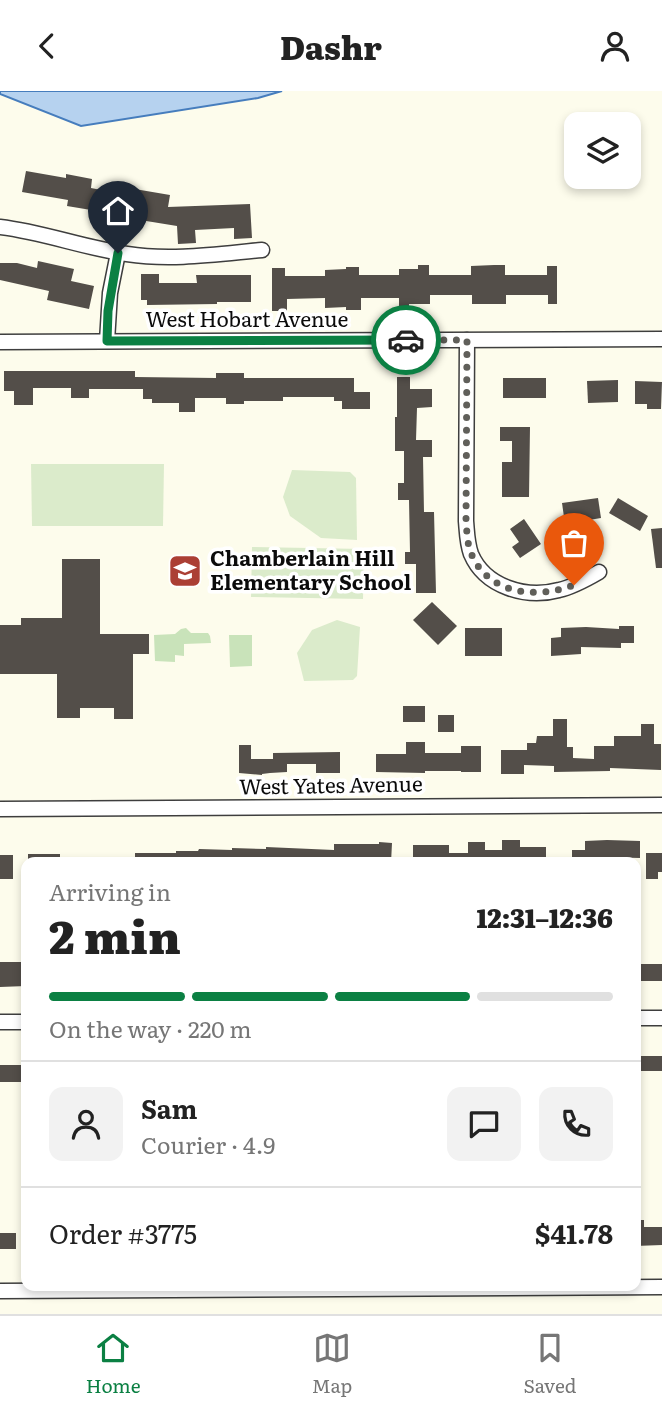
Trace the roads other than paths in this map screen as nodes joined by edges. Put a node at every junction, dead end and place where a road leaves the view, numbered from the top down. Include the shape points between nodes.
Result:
1 (0, 227) edge
2 (262, 250) dead end
3 (118, 253) junction
4 (662, 339) edge
5 (467, 340) junction
6 (107, 341) junction
7 (0, 342) edge
8 (599, 572) dead end
9 (662, 805) edge
10 (0, 809) edge
11 (641, 1018) edge
12 (662, 1018) edge
13 (0, 1022) edge
14 (21, 1022) edge
15 (641, 1287) edge
16 (662, 1287) edge
17 (0, 1291) edge
18 (21, 1291) edge

1 - 3 street
2 - 3 street via 164,257
3 - 6 street
4 - 5 street, West Hobart Avenue
5 - 6 street, West Hobart Avenue
5 - 8 street via 466,521 469,548 477,563 495,582 520,592 560,590
6 - 7 street, West Hobart Avenue
9 - 10 street, West Yates Avenue
11 - 12 street
13 - 14 street
15 - 16 street
17 - 18 street

